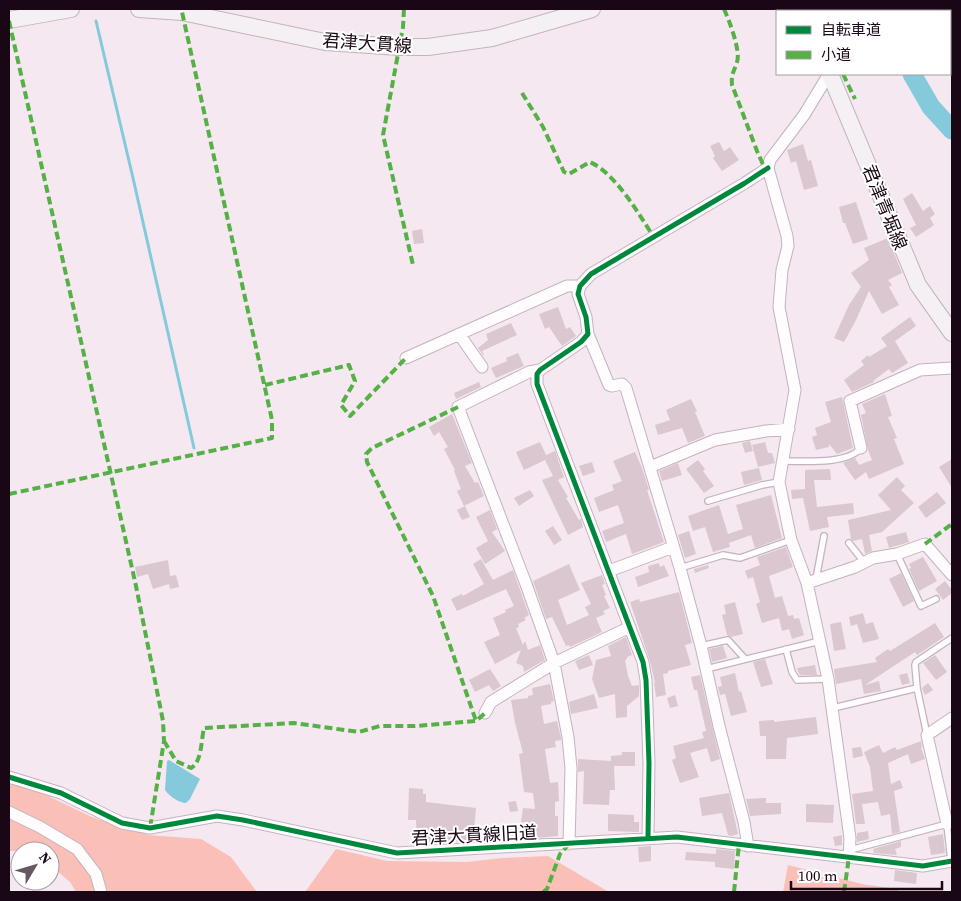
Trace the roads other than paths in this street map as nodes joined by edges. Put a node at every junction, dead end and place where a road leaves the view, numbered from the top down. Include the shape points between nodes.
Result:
1 (72, 9) edge
2 (139, 9) edge
3 (592, 9) edge
4 (182, 10) edge
5 (9, 20) edge
6 (829, 75) edge
7 (830, 75) edge
8 (768, 168) junction
9 (580, 286) junction
10 (952, 332) edge
11 (460, 334) junction
12 (588, 334) junction
13 (406, 358) dead end
14 (482, 367) dead end
15 (952, 368) edge
16 (540, 370) junction
17 (788, 429) junction
18 (861, 448) joint
19 (783, 461) junction
20 (650, 467) junction
21 (779, 482) junction
22 (708, 501) dead end
23 (824, 536) dead end
24 (792, 540) junction
25 (849, 543) dead end
26 (673, 547) junction
27 (897, 554) junction
28 (864, 562) junction
29 (680, 568) junction
30 (609, 571) junction
31 (952, 575) edge
32 (812, 581) junction
33 (936, 600) dead end
34 (630, 627) junction
35 (952, 638) edge
36 (820, 641) junction
37 (701, 646) junction
38 (786, 649) junction
39 (745, 659) junction
40 (554, 663) junction
41 (706, 669) junction
42 (828, 679) junction
43 (916, 688) junction
44 (832, 708) junction
45 (485, 713) dead end
46 (952, 718) edge
47 (927, 735) junction
48 (9, 777) edge
49 (9, 812) edge
50 (949, 822) edge
51 (648, 838) junction
52 (569, 844) junction
53 (748, 846) junction
54 (849, 853) junction
55 (952, 861) edge
56 (101, 892) edge

1 - 5 main road
2 - 4 main road, 君津大貫線
3 - 4 main road, 君津大貫線 via 492,38 428,47 325,42
6 - 8 street via 770,160
7 - 10 main road, 君津青堀線 via 918,285
8 - 9 street via 602,267
8 - 17 street via 788,246 779,307 795,390
9 - 11 street via 567,286
9 - 12 street via 578,294
11 - 13 street
11 - 14 street
12 - 16 street
12 - 20 street via 608,383 612,386 624,384 626,388
15 - 18 street via 920,370 850,401
16 - 30 street via 537,384
16 - 40 street via 529,372 458,407
17 - 19 street
17 - 20 street via 715,440
18 - 19 lane via 857,453 832,460
19 - 21 street
20 - 26 street
21 - 22 lane
21 - 24 street
23 - 32 lane
24 - 29 lane via 740,558 723,555
24 - 32 street
25 - 28 lane
26 - 29 street
26 - 30 street
27 - 28 street
27 - 31 street via 925,544
27 - 33 lane via 922,606
28 - 32 street
29 - 37 street
30 - 34 street
32 - 36 street
34 - 40 street
34 - 51 street via 646,680
35 - 43 lane via 916,662
36 - 38 lane
36 - 42 street
37 - 39 lane via 728,640
37 - 41 street
38 - 39 lane
38 - 42 lane via 797,680
39 - 41 lane
40 - 45 street via 491,702
40 - 52 street via 570,760
41 - 53 street
42 - 44 street
43 - 44 lane
43 - 47 lane
44 - 54 street
46 - 47 street
47 - 50 street
48 - 52 street, 君津大貫線旧道 via 61,793 122,823 150,828 217,816 397,853
49 - 56 street via 77,849 96,874
50 - 54 lane
50 - 55 lane
51 - 52 street, 君津大貫線旧道
51 - 53 street, 君津大貫線旧道 via 677,837
53 - 54 street, 君津大貫線旧道
54 - 55 street, 君津大貫線旧道 via 923,866

